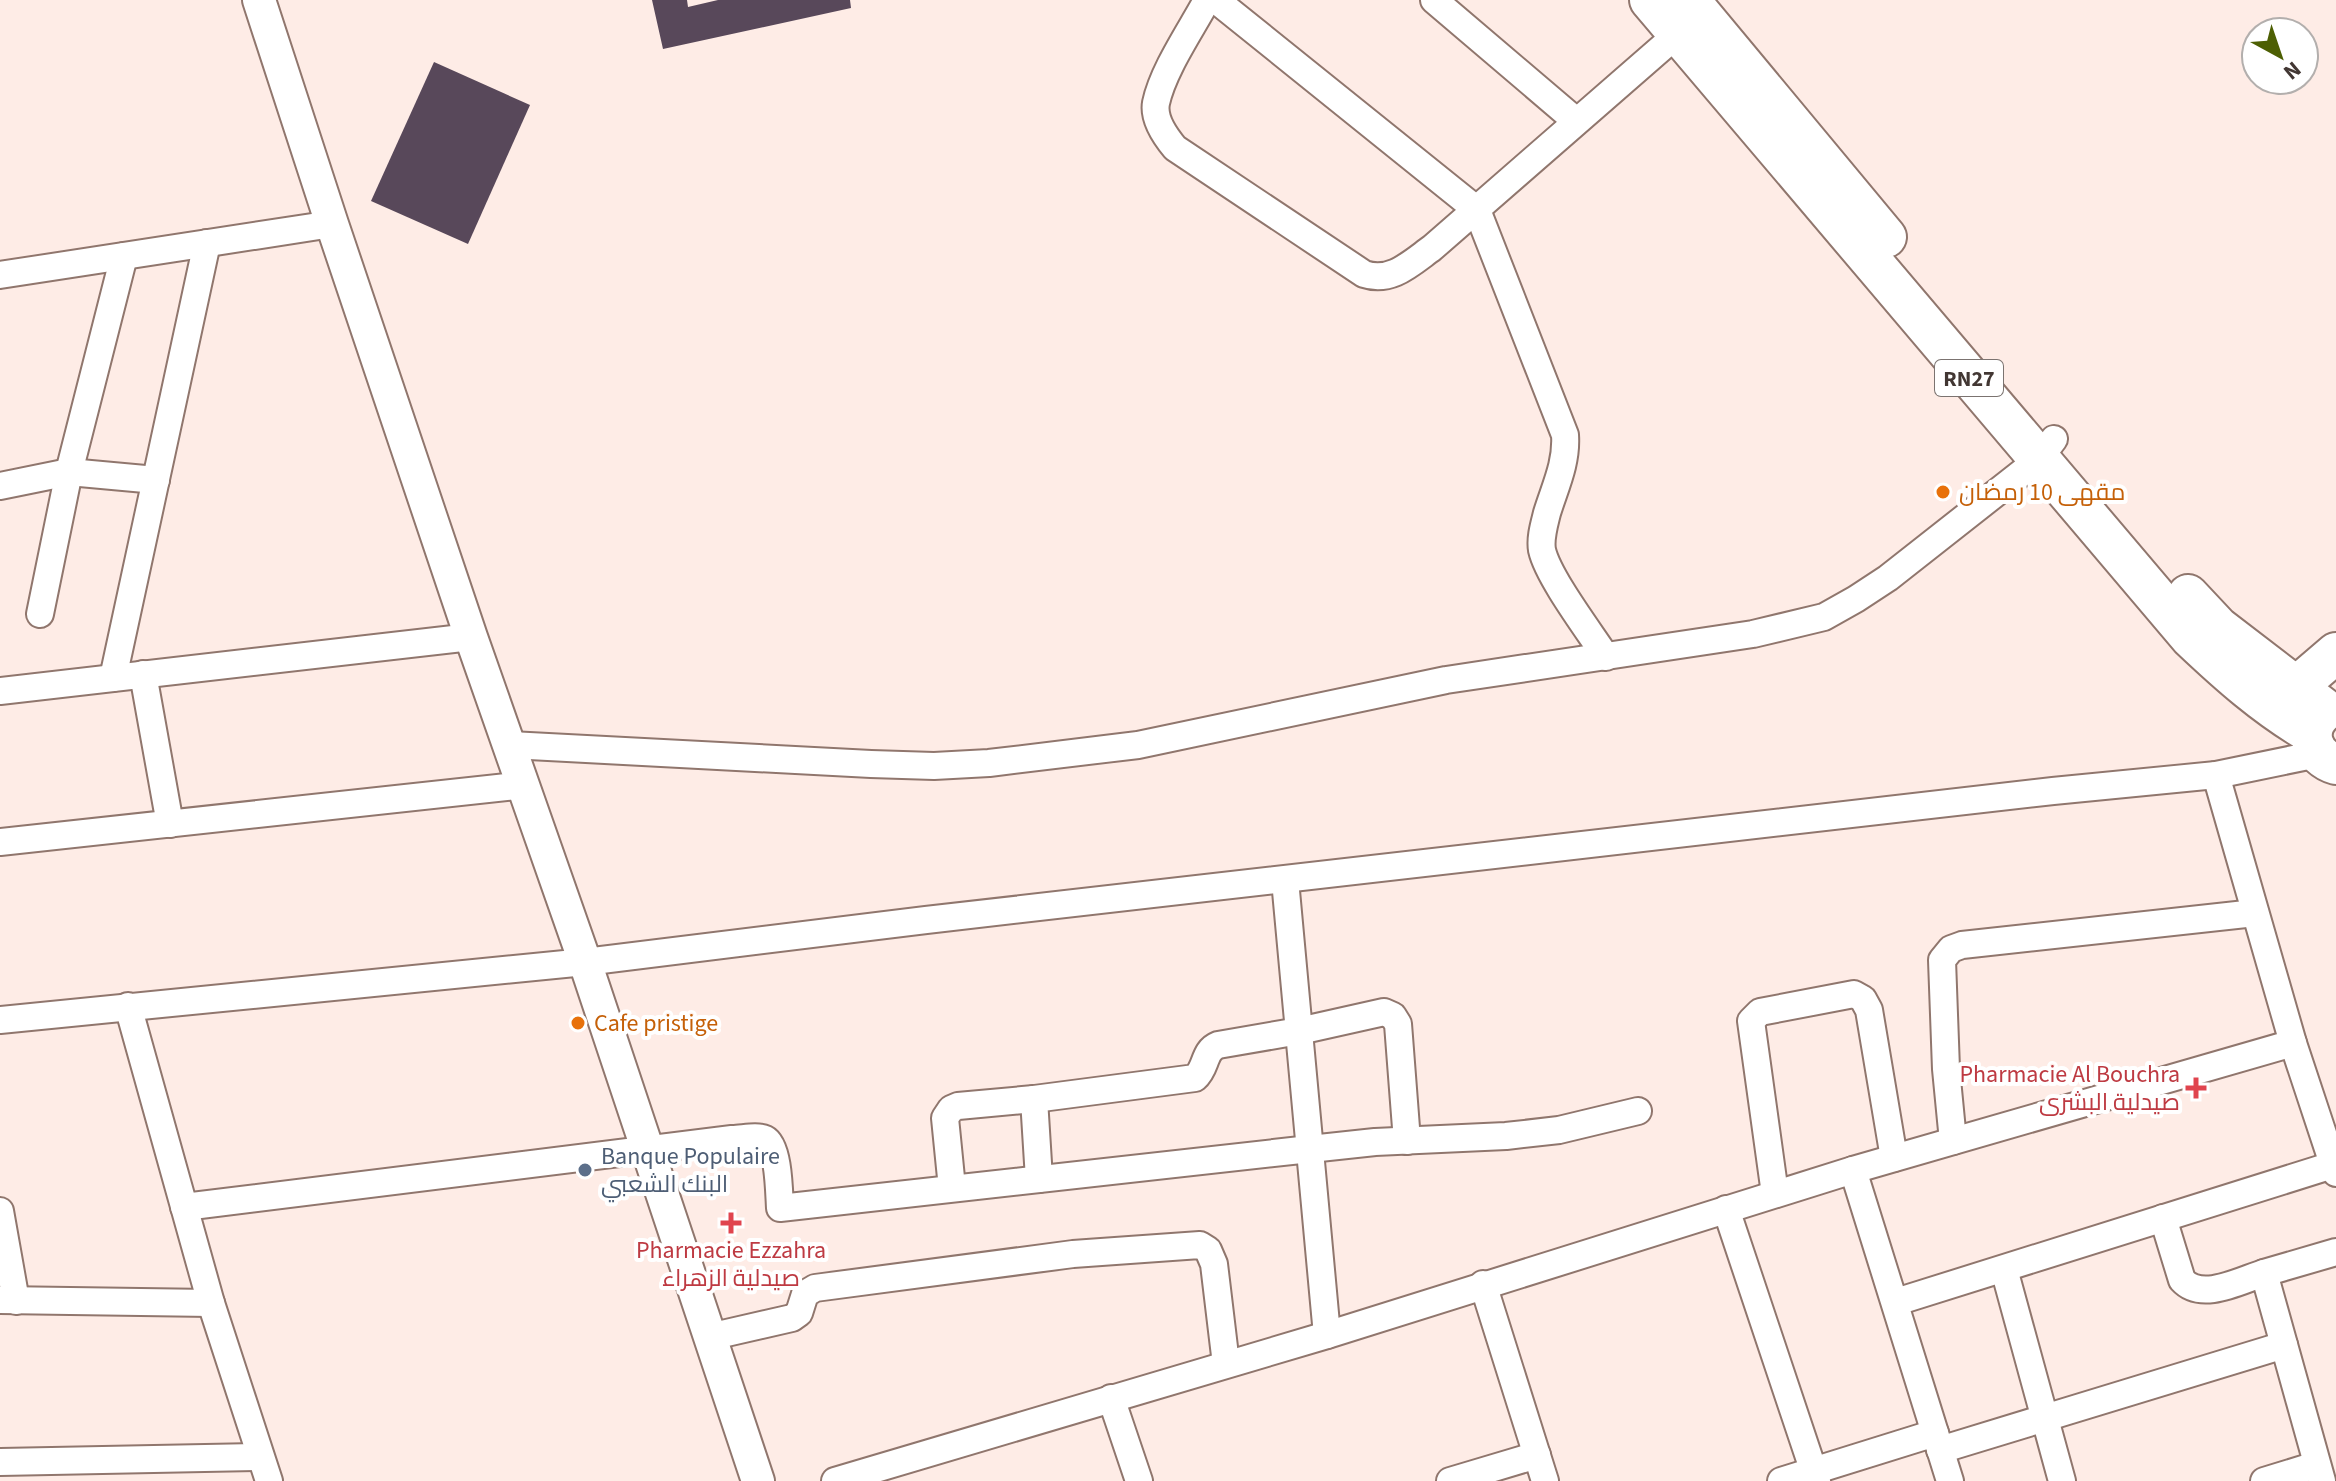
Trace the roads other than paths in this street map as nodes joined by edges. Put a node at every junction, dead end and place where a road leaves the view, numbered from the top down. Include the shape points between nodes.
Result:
1 (259, 0) edge
2 (1207, 0) edge
3 (1216, 0) edge
4 (1434, 0) edge
5 (1650, 0) edge
6 (1689, 16) edge
7 (1576, 121) junction
8 (1477, 210) junction
9 (332, 224) junction
10 (207, 243) junction
11 (124, 256) junction
12 (0, 275) edge
13 (2046, 450) junction
14 (69, 472) junction
15 (156, 480) junction
16 (0, 486) edge
17 (40, 614) dead end
18 (471, 637) junction
19 (2336, 653) edge
20 (1606, 657) junction
21 (143, 674) junction
22 (113, 678) junction
23 (0, 691) edge
24 (2320, 726) edge
25 (510, 745) junction
26 (2216, 775) junction
27 (525, 785) junction
28 (170, 824) junction
29 (0, 842) edge
30 (1285, 880) junction
31 (2255, 913) junction
32 (585, 962) junction
33 (128, 1006) junction
34 (0, 1020) edge
35 (1299, 1031) junction
36 (2293, 1043) junction
37 (1034, 1099) junction
38 (1638, 1111) dead end
39 (1407, 1141) junction
40 (1953, 1141) junction
41 (1310, 1149) junction
42 (648, 1150) junction
43 (1894, 1158) junction
44 (2335, 1167) edge
45 (1853, 1170) junction
46 (1039, 1179) junction
47 (952, 1188) junction
48 (1775, 1194) junction
49 (184, 1207) junction
50 (1726, 1209) junction
51 (0, 1211) edge
52 (2163, 1218) junction
53 (2336, 1252) edge
54 (2004, 1269) junction
55 (2264, 1273) junction
56 (1483, 1284) junction
57 (8, 1300) edge
58 (1896, 1302) junction
59 (211, 1303) junction
60 (1327, 1335) junction
61 (709, 1337) junction
62 (2284, 1345) junction
63 (1226, 1364) junction
64 (1111, 1398) junction
65 (2044, 1418) junction
66 (1938, 1442) junction
67 (1537, 1455) junction
68 (0, 1462) edge
69 (264, 1469) edge
70 (2319, 1473) edge
71 (1815, 1476) edge
72 (758, 1481) edge
73 (835, 1481) edge
74 (1139, 1481) edge
75 (1450, 1481) edge
76 (1545, 1481) edge
77 (1781, 1481) edge
78 (1950, 1481) edge
79 (2062, 1481) edge
80 (2264, 1481) edge

1 - 9 street
2 - 8 street via 1155,104 1158,122 1175,148 1376,278 1399,271
3 - 8 street
4 - 7 street
5 - 6 main road, RN27
6 - 7 street
6 - 13 main road, RN27
7 - 8 street
8 - 20 street via 1565,435 1564,462 1542,548
9 - 10 street
9 - 18 street
10 - 11 street
10 - 15 street
11 - 12 street
11 - 14 street
13 - 20 street via 1888,578 1824,617
13 - 24 main road, RN27
14 - 15 street
14 - 16 street
14 - 17 street
15 - 22 street
18 - 21 street
18 - 25 street
19 - 24 main road
20 - 25 street via 1446,680 1138,745 989,763 871,764
21 - 22 street
21 - 28 street
22 - 23 street
24 - 26 street via 2295,761
25 - 27 street
26 - 30 street
26 - 31 street
27 - 28 street
27 - 32 street
28 - 29 street
30 - 32 street
30 - 35 street
31 - 36 street
31 - 40 street via 1962,945 1946,952 1946,1069
32 - 33 street
32 - 42 street
33 - 34 street
33 - 49 street
35 - 37 street via 1212,1047 1195,1078
35 - 39 street via 1384,1012 1393,1016 1398,1024
35 - 41 street
36 - 40 street
36 - 44 street
37 - 46 street
37 - 47 street via 958,1106 947,1113
38 - 39 street via 1559,1130
39 - 41 street
40 - 43 street
41 - 46 street
41 - 60 street
42 - 47 street via 763,1138 774,1153 780,1208
42 - 49 street
42 - 61 street
43 - 45 street
43 - 48 street via 1863,999 1854,994 1760,1012 1751,1021
44 - 52 street
45 - 48 street
45 - 58 street
46 - 47 street
48 - 50 street
49 - 59 street
50 - 56 street
50 - 71 street
51 - 57 street
52 - 54 street
52 - 55 street via 2182,1280 2195,1291
53 - 55 street
54 - 58 street
54 - 65 street
55 - 62 street
56 - 60 street
56 - 67 street
57 - 59 street
58 - 66 street
59 - 69 street
60 - 63 street
61 - 63 street via 792,1318 805,1294 815,1288 1073,1254 1200,1245 1214,1264
61 - 72 street
62 - 65 street
62 - 70 street
63 - 64 street
64 - 73 street
64 - 74 street
65 - 66 street
65 - 79 street
66 - 71 street
66 - 78 street
67 - 75 street
67 - 76 street
68 - 69 street
70 - 80 street
71 - 77 street

